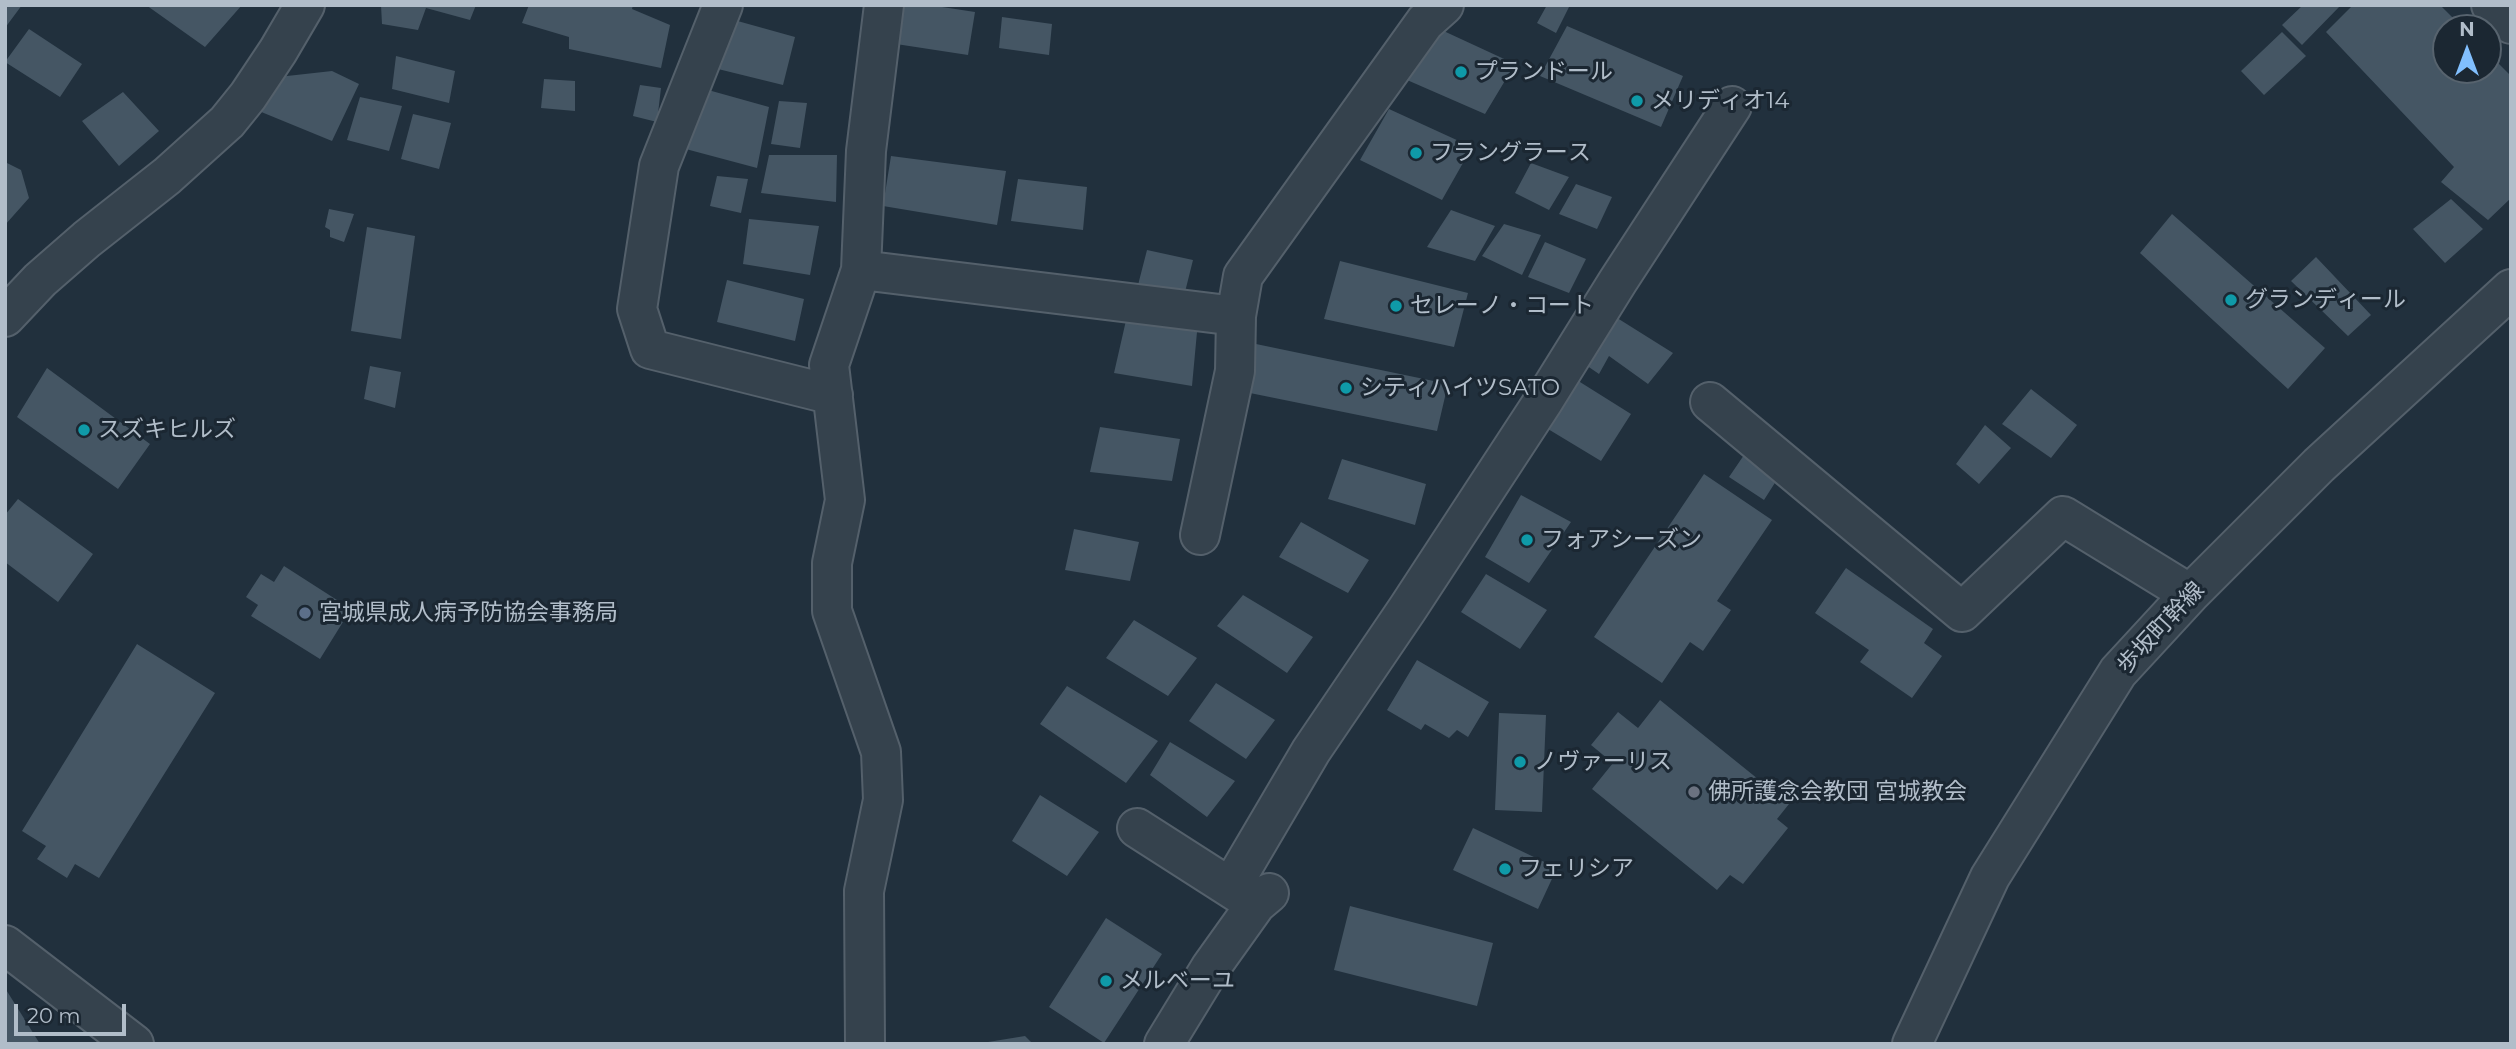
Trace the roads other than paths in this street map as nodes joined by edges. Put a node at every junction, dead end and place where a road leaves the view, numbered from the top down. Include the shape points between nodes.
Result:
1 (304, 5) edge
2 (723, 5) edge
3 (884, 5) edge
4 (1444, 5) edge
5 (2491, 5) edge
6 (2511, 24) edge
7 (1732, 106) dead end
8 (861, 270) junction
9 (2511, 289) edge
10 (1236, 316) junction
11 (5, 317) edge
12 (833, 395) junction
13 (1710, 402) dead end
14 (1200, 535) dead end
15 (2190, 594) junction
16 (1137, 828) dead end
17 (1252, 894) junction
18 (5, 945) edge
19 (134, 1044) edge
20 (865, 1044) edge
21 (1164, 1044) edge
22 (1912, 1044) edge

1 - 11 street via 278,51 227,122 40,280
2 - 12 street via 659,166 637,309 650,349
3 - 8 street via 866,152
4 - 10 street via 1425,22 1243,276
5 - 6 street
7 - 17 street via 1416,597 1311,751
8 - 10 street
8 - 12 street via 829,365
9 - 15 street, 歩坂町幹線 via 2319,465
10 - 14 street via 1235,371
12 - 20 street via 845,500 832,563 832,611 881,752 883,788 864,891
13 - 15 street via 1962,612 2063,516
15 - 22 street, 歩坂町幹線 via 2118,672 1990,877
16 - 17 street
17 - 21 street
18 - 19 street

